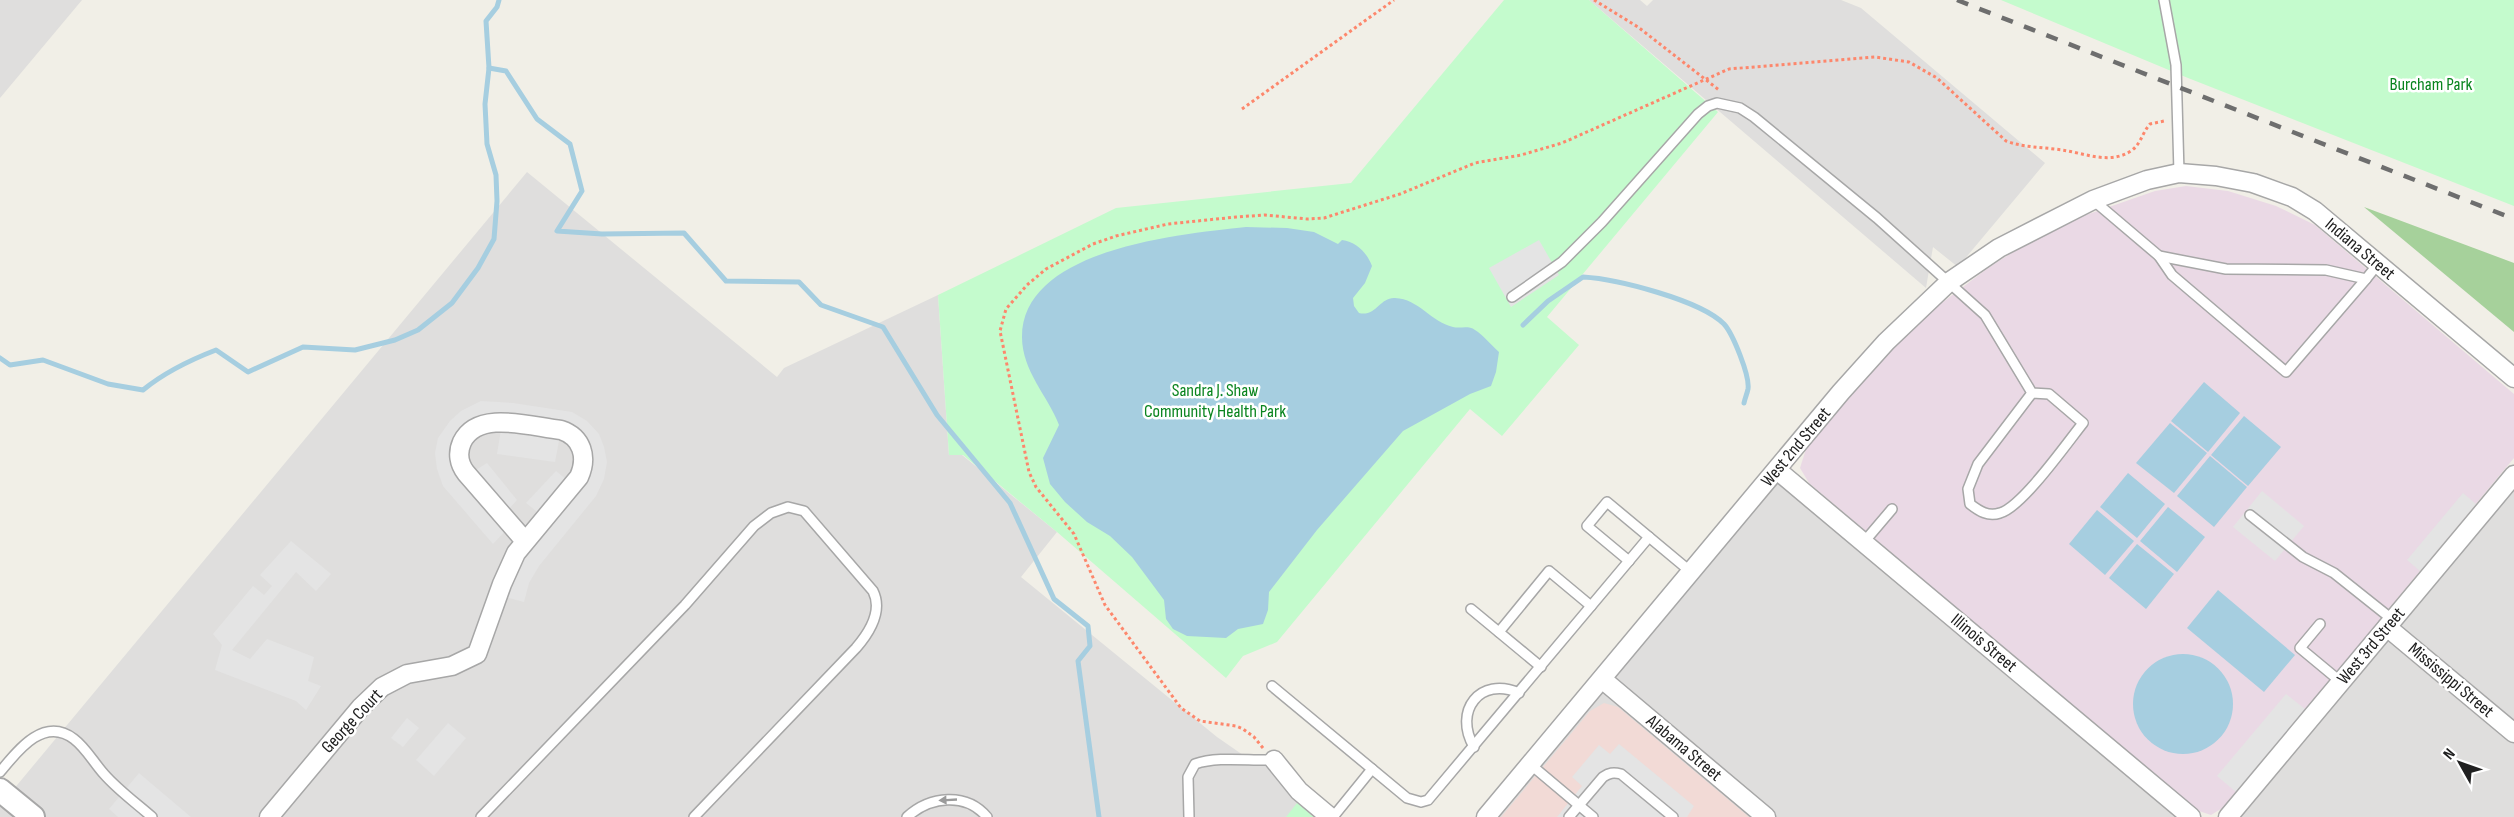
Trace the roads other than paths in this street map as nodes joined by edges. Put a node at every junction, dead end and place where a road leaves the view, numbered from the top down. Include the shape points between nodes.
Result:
1 (2164, 0) edge
2 (2180, 173) junction
3 (2093, 200) junction
4 (2159, 256) junction
5 (2378, 264) junction
6 (2366, 279) junction
7 (1949, 282) junction
8 (1512, 297) dead end
9 (2514, 378) edge
10 (2032, 393) junction
11 (1777, 470) junction
12 (2514, 475) edge
13 (1892, 509) dead end
14 (2250, 515) dead end
15 (1649, 537) junction
16 (525, 541) junction
17 (1864, 542) junction
18 (1629, 561) junction
19 (1691, 572) junction
20 (1591, 606) junction
21 (1471, 609) dead end
22 (2390, 623) junction
23 (2320, 624) dead end
24 (1499, 633) junction
25 (1540, 667) junction
26 (1602, 679) junction
27 (2341, 682) junction
28 (1272, 686) dead end
29 (1519, 693) junction
30 (2514, 733) edge
31 (1474, 747) junction
32 (1274, 760) joint
33 (1530, 764) junction
34 (1372, 769) junction
35 (0, 772) edge
36 (0, 790) edge
37 (1579, 805) junction
38 (22, 811) edge
39 (152, 817) edge
40 (269, 817) edge
41 (481, 817) edge
42 (694, 817) edge
43 (907, 817) edge
44 (987, 817) edge
45 (1189, 817) edge
46 (1332, 817) edge
47 (1486, 817) edge
48 (1569, 817) edge
49 (1593, 817) edge
50 (1672, 817) edge
51 (1766, 817) edge
52 (2191, 817) edge
53 (2228, 817) edge

1 - 2 lane via 2176,65
2 - 3 street, West 2nd Street via 2147,180
2 - 5 street, Indiana Street via 2253,183 2292,197 2315,211
3 - 4 lane
3 - 7 street, West 2nd Street via 1999,248
4 - 6 lane via 2226,269 2326,270
4 - 6 lane via 2172,275 2286,372
5 - 6 lane
5 - 9 street, Indiana Street
7 - 8 lane via 1754,117 1740,108 1718,103 1698,114 1562,261
7 - 10 lane via 1985,315
7 - 11 street, West 2nd Street via 1886,342
10 - 10 lane via 2049,394 2083,423 2018,502 2000,513 1982,514 1970,504 1968,489 1978,464
11 - 17 street, Illinois Street
11 - 19 street, West 2nd Street
12 - 22 street, West 3rd Street
13 - 17 lane
14 - 22 lane via 2303,557 2334,573
15 - 18 lane
15 - 18 lane via 1607,502 1587,526
15 - 19 lane
16 - 16 street, George Court via 579,477 582,448 575,437 561,430 480,424 462,441 460,463
16 - 40 street, George Court via 509,568 477,654 452,666 407,674 382,687
17 - 52 street, Illinois Street
18 - 20 lane
19 - 26 street, West 2nd Street
20 - 24 lane via 1549,571
20 - 25 lane
21 - 24 lane
22 - 27 street, West 3rd Street
22 - 30 street, Mississippi Street
23 - 27 lane via 2300,648
24 - 25 lane
25 - 29 lane
26 - 33 street, West 2nd Street
26 - 51 street, Alabama Street
27 - 53 street, West 3rd Street
28 - 34 lane
29 - 31 lane
29 - 31 lane via 1493,688 1472,702 1466,728
31 - 34 lane via 1434,794 1421,802 1407,798
32 - 45 lane via 1209,759 1195,764 1188,777
32 - 46 street via 1299,790
33 - 37 lane
33 - 47 street, West 2nd Street
34 - 46 lane
35 - 39 lane via 32,738 52,729 64,732
36 - 38 street
37 - 48 lane
37 - 49 lane
37 - 50 lane via 1603,777 1615,773
41 - 42 lane via 685,605 754,526 780,508 801,510 873,591 877,603 873,620 856,648
44 -> 43 lane via 972,804 953,799 927,804

